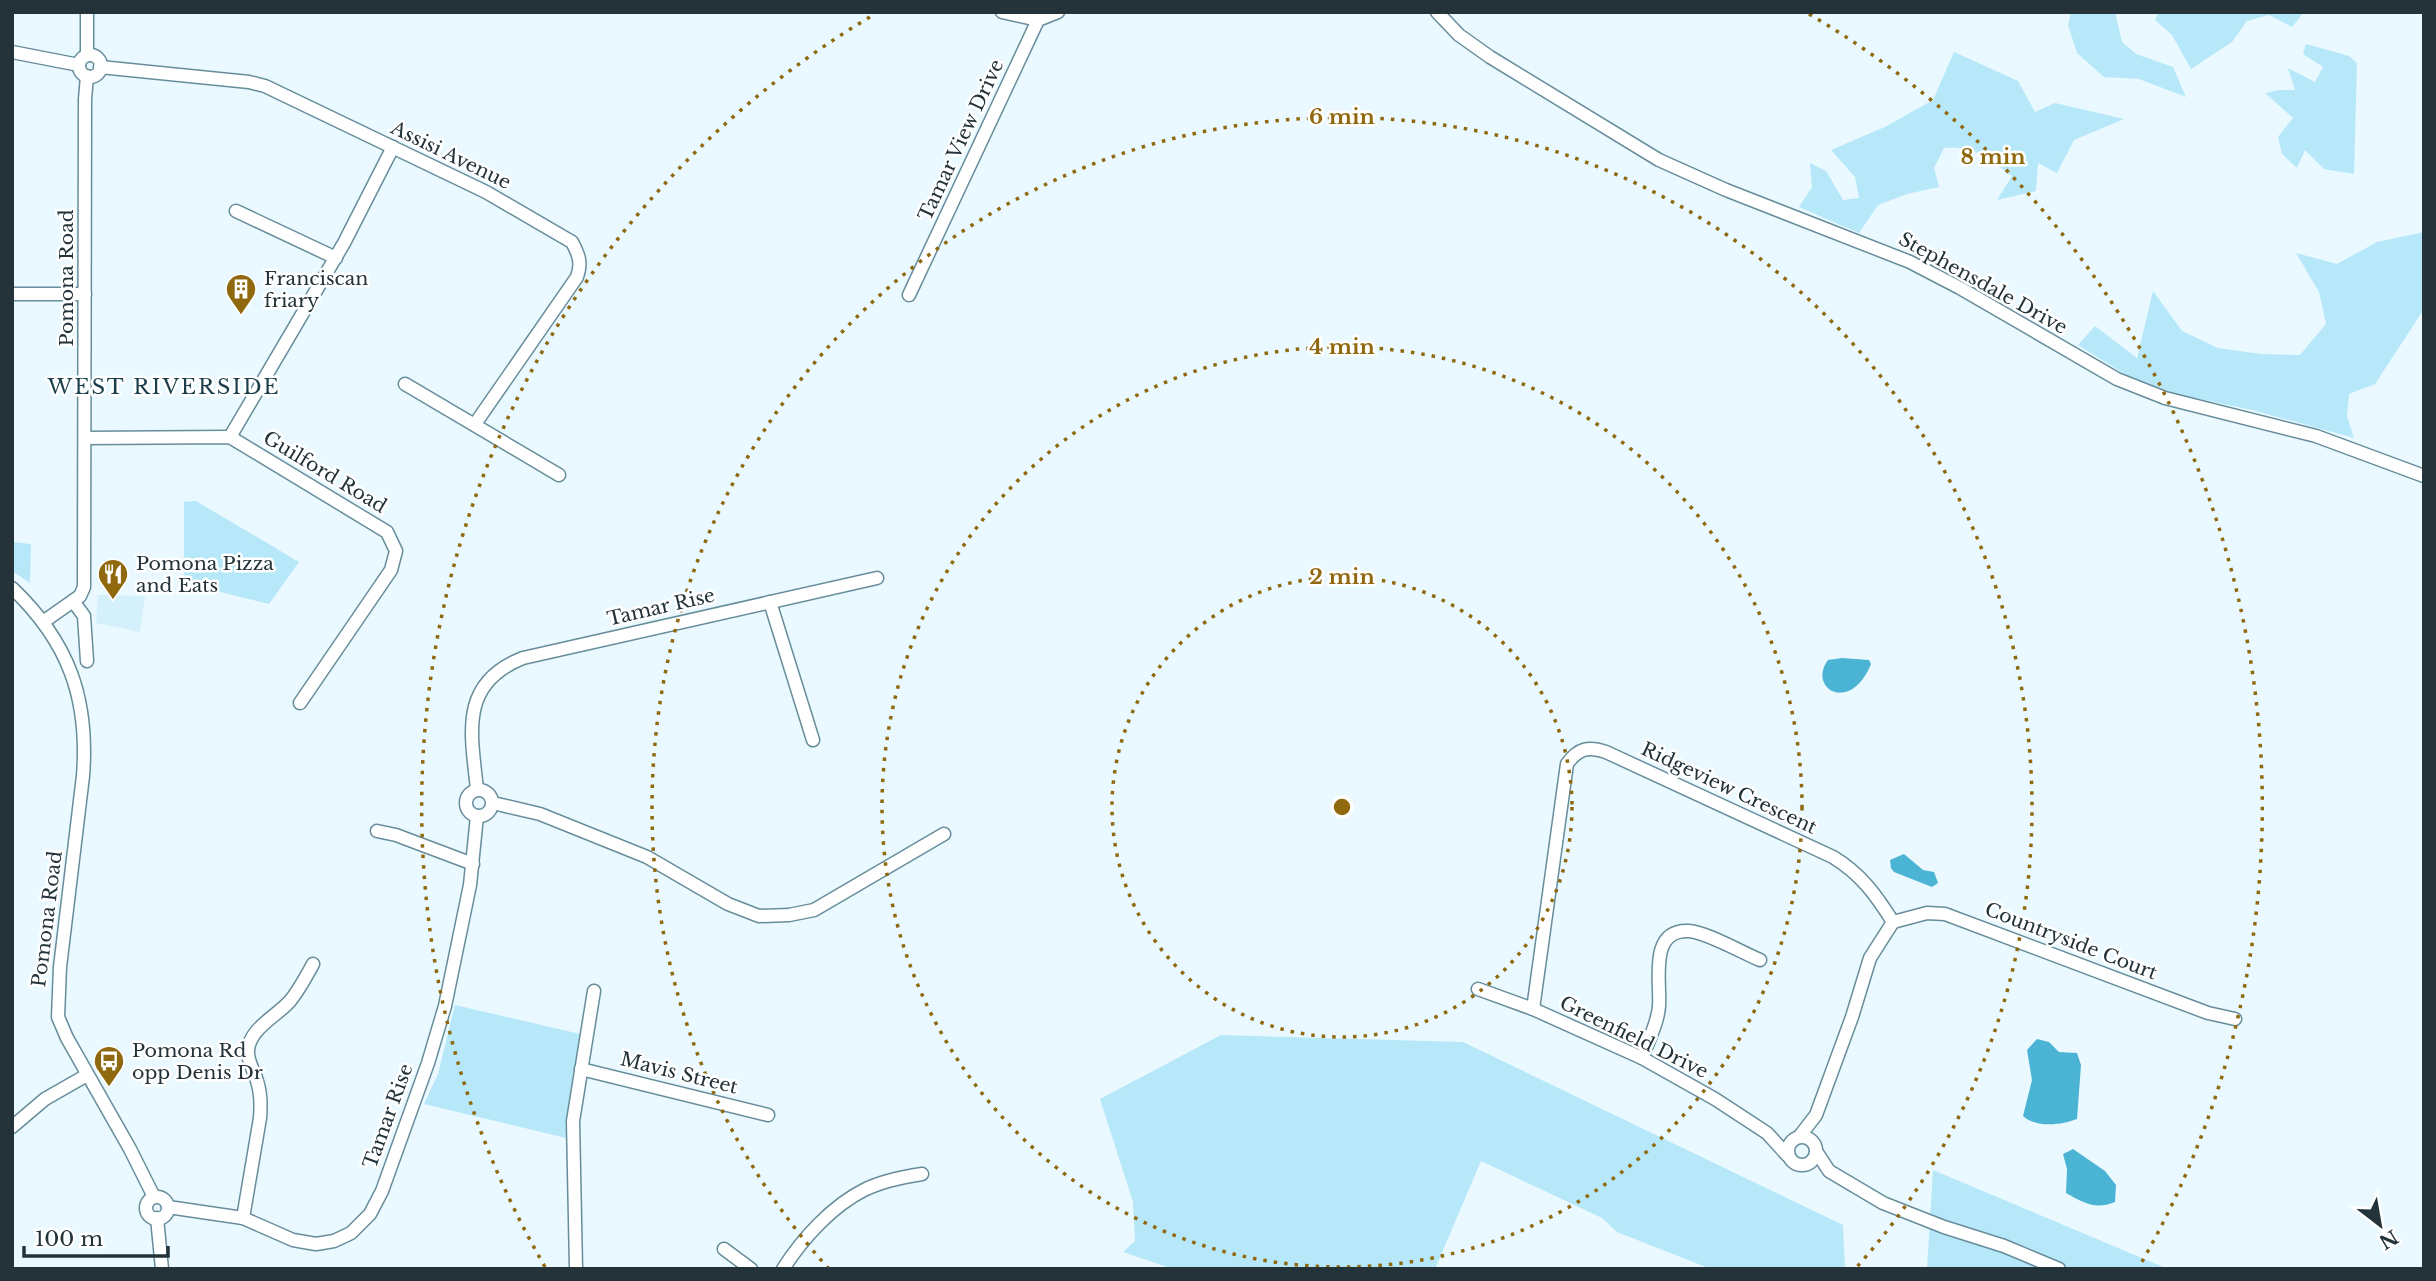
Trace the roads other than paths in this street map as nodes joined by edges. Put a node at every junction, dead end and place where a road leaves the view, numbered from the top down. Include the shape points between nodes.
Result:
1 (87, 12) edge
2 (1002, 12) edge
3 (1058, 12) edge
4 (1437, 12) edge
5 (1038, 20) junction
6 (12, 52) edge
7 (83, 60) junction
8 (100, 66) junction
9 (88, 76) junction
10 (393, 147) junction
11 (236, 211) dead end
12 (336, 258) junction
13 (12, 294) edge
14 (85, 295) junction
15 (909, 295) dead end
16 (405, 384) dead end
17 (475, 424) junction
18 (230, 437) junction
19 (85, 438) junction
20 (559, 475) dead end
21 (2424, 476) edge
22 (877, 578) dead end
23 (12, 588) edge
24 (73, 601) junction
25 (770, 602) junction
26 (43, 622) junction
27 (87, 662) dead end
28 (300, 703) dead end
29 (813, 740) dead end
30 (477, 789) junction
31 (493, 803) junction
32 (477, 816) junction
33 (377, 831) dead end
34 (944, 834) dead end
35 (473, 864) junction
36 (1893, 922) junction
37 (1760, 960) dead end
38 (313, 964) dead end
39 (1478, 989) dead end
40 (594, 991) dead end
41 (1533, 1009) junction
42 (2235, 1019) dead end
43 (1642, 1058) junction
44 (581, 1069) junction
45 (88, 1075) junction
46 (768, 1115) dead end
47 (1816, 1115) junction
48 (12, 1127) edge
49 (1767, 1133) junction
50 (1798, 1138) junction
51 (1816, 1149) junction
52 (1788, 1156) junction
53 (1802, 1166) junction
54 (1829, 1171) junction
55 (922, 1174) dead end
56 (154, 1197) junction
57 (168, 1207) junction
58 (157, 1218) junction
59 (243, 1218) junction
60 (724, 1249) dead end
61 (162, 1269) edge
62 (576, 1269) edge
63 (751, 1269) edge
64 (783, 1269) edge
65 (2059, 1269) edge

1 - 7 street
2 - 5 street
3 - 5 street
4 - 21 street, Stephensdale Drive via 1490,57 1659,160 1910,262 2117,380 2165,398 2316,436
5 - 15 street, Tamar View Drive
6 - 7 street
7 - 8 street via 97,57
7 - 9 street via 80,71
8 - 9 street via 95,75
8 - 10 street, Assisi Avenue via 265,86
9 - 14 street, Pomona Road
10 - 12 street
10 - 17 street, Assisi Avenue via 562,234 578,253 581,266 577,277
11 - 12 street
12 - 18 street
13 - 14 street
14 - 19 street, Pomona Road
16 - 17 street
17 - 20 street
18 - 19 street
18 - 28 street, Guilford Road via 375,523 387,532 396,551 391,570
19 - 24 street, Pomona Road via 84,587
22 - 25 street, Tamar Rise
23 - 26 street, Pomona Road
24 - 26 street
24 - 27 street via 84,616
25 - 29 street
25 - 30 street, Tamar Rise via 507,665 489,679 472,713
26 - 45 street, Pomona Road via 73,676 86,748 57,1005 61,1026
30 - 31 street via 486,791
30 - 32 street via 466,800 467,808
31 - 32 street via 488,813
31 - 34 street via 540,814 647,857 759,916 814,910
32 - 35 street, Tamar Rise
33 - 35 street
35 - 59 street, Tamar Rise via 442,1017 370,1214 351,1233 316,1244 293,1240
36 - 41 street, Ridgeview Crescent via 1860,876 1833,858 1606,752 1583,749 1567,764
36 - 42 street, Countryside Court via 1927,913 1945,914 2208,1013
36 - 47 street via 1870,958
37 - 43 street via 1690,931 1671,936 1660,950 1659,1006
38 - 59 street via 290,1001 252,1037 248,1049 261,1102
39 - 41 street, Greenfield Drive
40 - 44 street
41 - 43 street, Greenfield Drive
43 - 49 street, Greenfield Drive
44 - 46 street, Mavis Street
44 - 62 street via 573,1121
45 - 48 street via 45,1099
45 - 56 street, Pomona Road
47 - 50 street
47 - 51 street
49 - 50 street, Greenfield Drive
49 - 52 street, Greenfield Drive
50 - 51 street via 1807,1138
50 - 52 street via 1790,1143
51 - 53 street via 1810,1163
51 - 54 street
52 - 53 street
53 - 54 street
54 - 65 street via 1901,1211
55 - 64 street via 865,1190 839,1206
56 - 57 street via 164,1199
56 - 58 street via 146,1207 148,1214
57 - 58 street via 166,1214
57 - 59 street, Tamar Rise
58 - 61 street
60 - 63 street

